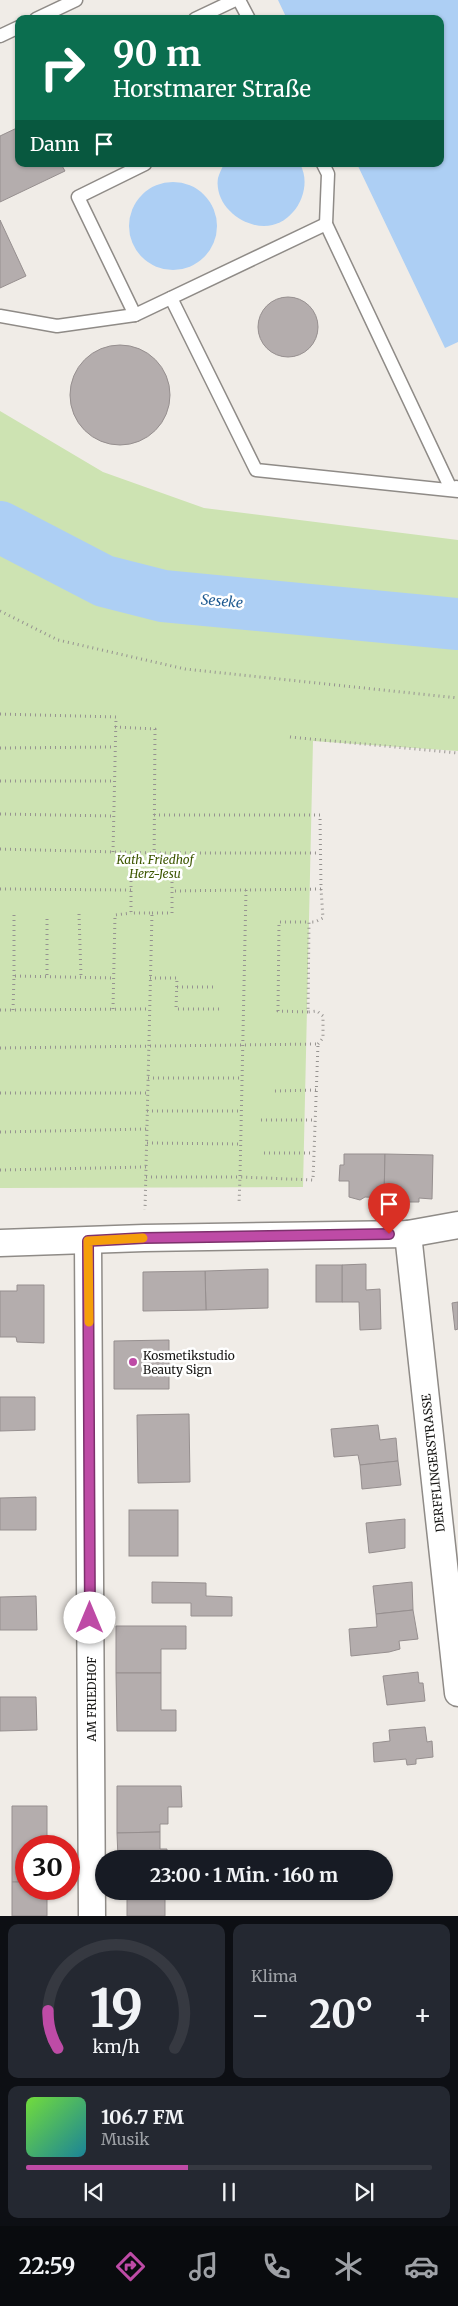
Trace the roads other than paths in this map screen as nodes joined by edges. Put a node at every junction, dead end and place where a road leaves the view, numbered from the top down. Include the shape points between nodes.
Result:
1 (76, 0) edge
2 (235, 0) edge
3 (239, 0) edge
4 (44, 15) edge
5 (203, 15) edge
6 (247, 15) edge
7 (15, 29) edge
8 (0, 36) edge
9 (139, 167) edge
10 (324, 167) edge
11 (326, 224) junction
12 (170, 298) junction
13 (135, 315) junction
14 (0, 316) edge
15 (456, 489) edge
16 (458, 1225) edge
17 (408, 1234) junction
18 (88, 1241) junction
19 (0, 1243) edge
20 (458, 1693) edge
21 (92, 1916) edge

1 - 4 lane
2 - 5 lane
3 - 6 lane
7 - 8 lane
9 - 13 lane via 78,197
10 - 11 lane via 328,174
11 - 12 lane
11 - 15 lane
12 - 13 lane
12 - 15 lane via 256,470
13 - 14 lane via 57,326
16 - 17 street
17 - 18 street
17 - 20 street, DERFFLINGERSTRASSE
18 - 19 street
18 - 21 street, AM FRIEDHOF

